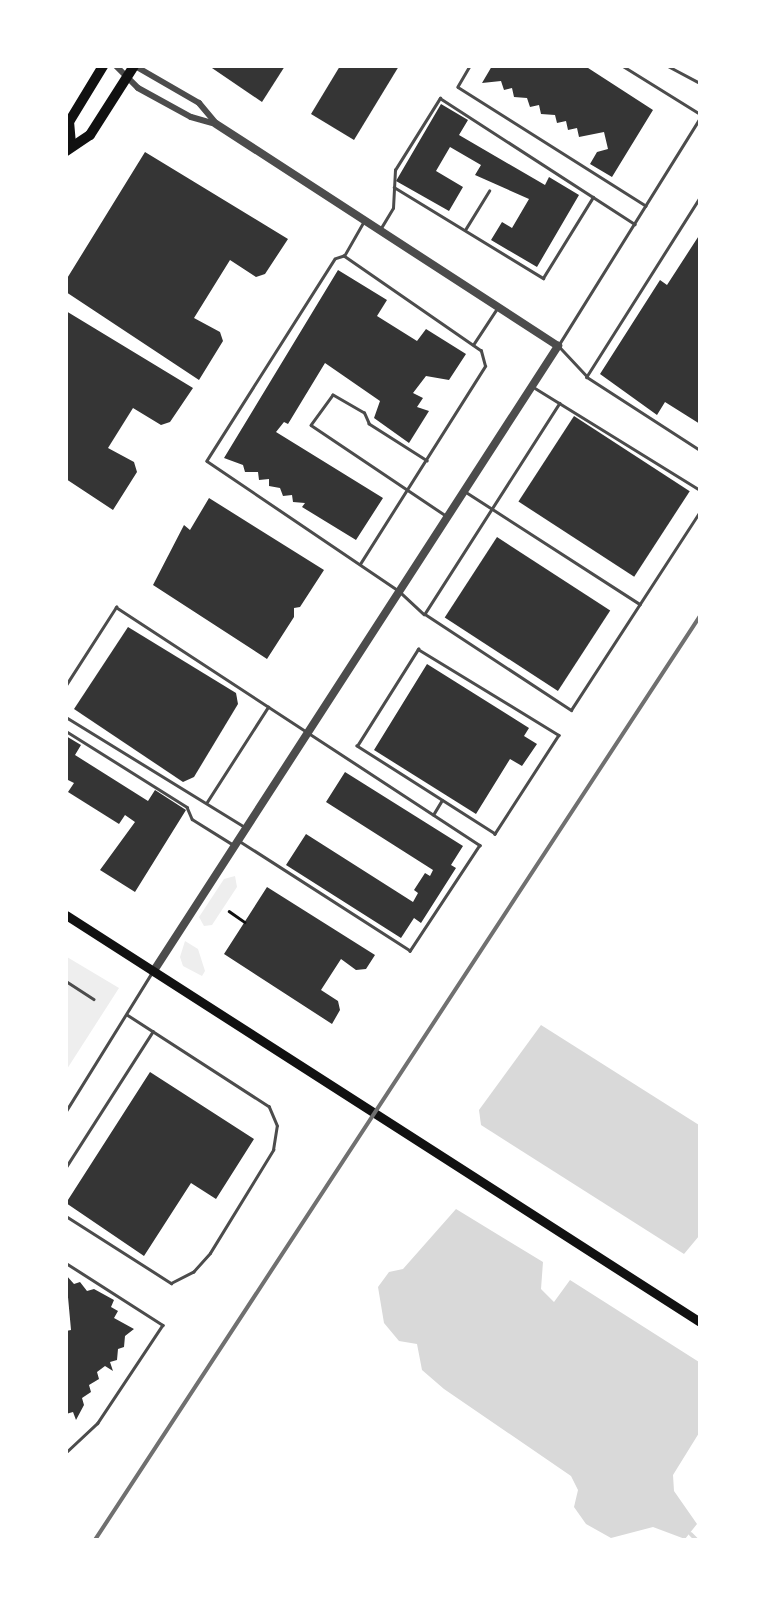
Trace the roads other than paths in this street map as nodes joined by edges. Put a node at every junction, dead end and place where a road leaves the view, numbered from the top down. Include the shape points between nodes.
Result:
1 (103, 66) edge
2 (116, 66) edge
3 (135, 66) edge
4 (470, 66) edge
5 (624, 66) edge
6 (668, 66) edge
7 (127, 77) junction
8 (699, 83) edge
9 (699, 116) edge
10 (216, 124) junction
11 (694, 129) junction
12 (699, 132) edge
13 (69, 147) edge
14 (394, 187) junction
15 (489, 191) dead end
16 (593, 198) junction
17 (699, 198) edge
18 (646, 206) junction
19 (364, 221) junction
20 (635, 224) junction
21 (380, 230) junction
22 (465, 230) junction
23 (344, 256) junction
24 (498, 307) junction
25 (473, 345) junction
26 (558, 346) junction
27 (587, 377) junction
28 (532, 386) junction
29 (560, 403) junction
30 (699, 450) edge
31 (427, 461) junction
32 (408, 490) junction
33 (699, 490) edge
34 (464, 491) junction
35 (492, 508) junction
36 (699, 511) edge
37 (447, 516) junction
38 (360, 564) junction
39 (399, 591) junction
40 (640, 604) junction
41 (425, 614) junction
42 (66, 685) edge
43 (268, 707) junction
44 (66, 716) edge
45 (66, 731) edge
46 (307, 733) junction
47 (442, 800) junction
48 (206, 803) junction
49 (433, 815) junction
50 (246, 827) junction
51 (235, 843) junction
52 (66, 915) edge
53 (153, 972) junction
54 (66, 981) edge
55 (94, 999) dead end
56 (127, 1015) junction
57 (153, 1031) junction
58 (66, 1111) edge
59 (66, 1167) edge
60 (66, 1216) edge
61 (66, 1264) edge
62 (699, 1322) edge
63 (66, 1453) edge

1 - 13 main road via 69,122
2 - 7 street
3 - 7 main road
3 - 10 street via 199,103
4 - 18 lane via 458,87
5 - 9 lane
6 - 8 lane
7 - 10 street via 191,117
7 - 13 main road via 90,135
9 - 11 lane
10 - 19 street
11 - 12 lane
11 - 18 lane
14 - 16 lane via 395,170 439,98
14 - 21 lane via 393,208
14 - 22 lane
15 - 22 lane
16 - 20 lane
16 - 22 lane via 543,278
17 - 27 lane
18 - 20 lane
19 - 21 street
19 - 23 lane
20 - 26 lane
21 - 24 street
23 - 25 lane
23 - 38 lane via 334,259 207,461
24 - 25 lane
24 - 26 street
25 - 31 lane via 481,351 485,366
26 - 27 lane
26 - 28 street
27 - 30 lane
28 - 29 lane
28 - 34 street
29 - 33 lane
29 - 35 lane
31 - 32 lane
31 - 32 lane via 369,425 364,414 333,395 311,425
32 - 37 lane
32 - 38 lane
34 - 35 lane
34 - 37 street
35 - 40 lane
35 - 41 lane
36 - 40 lane
37 - 39 street
38 - 39 lane
39 - 41 lane
39 - 46 street
40 - 41 lane via 572,710
42 - 43 lane via 116,607
43 - 46 lane
43 - 48 lane
44 - 48 lane
45 - 51 lane via 187,807 192,819
46 - 49 lane
46 - 50 street
47 - 47 lane via 357,746 418,649 559,735 495,834
47 - 49 lane
48 - 50 lane
49 - 51 lane via 480,845 410,951
50 - 51 street
51 - 53 street
52 - 53 main road
53 - 56 lane
53 - 62 main road
54 - 55 lane
56 - 57 lane
56 - 58 lane
57 - 59 lane
57 - 60 lane via 269,1107 278,1126 273,1150 210,1253 192,1272 171,1283
61 - 63 lane via 163,1325 98,1423

